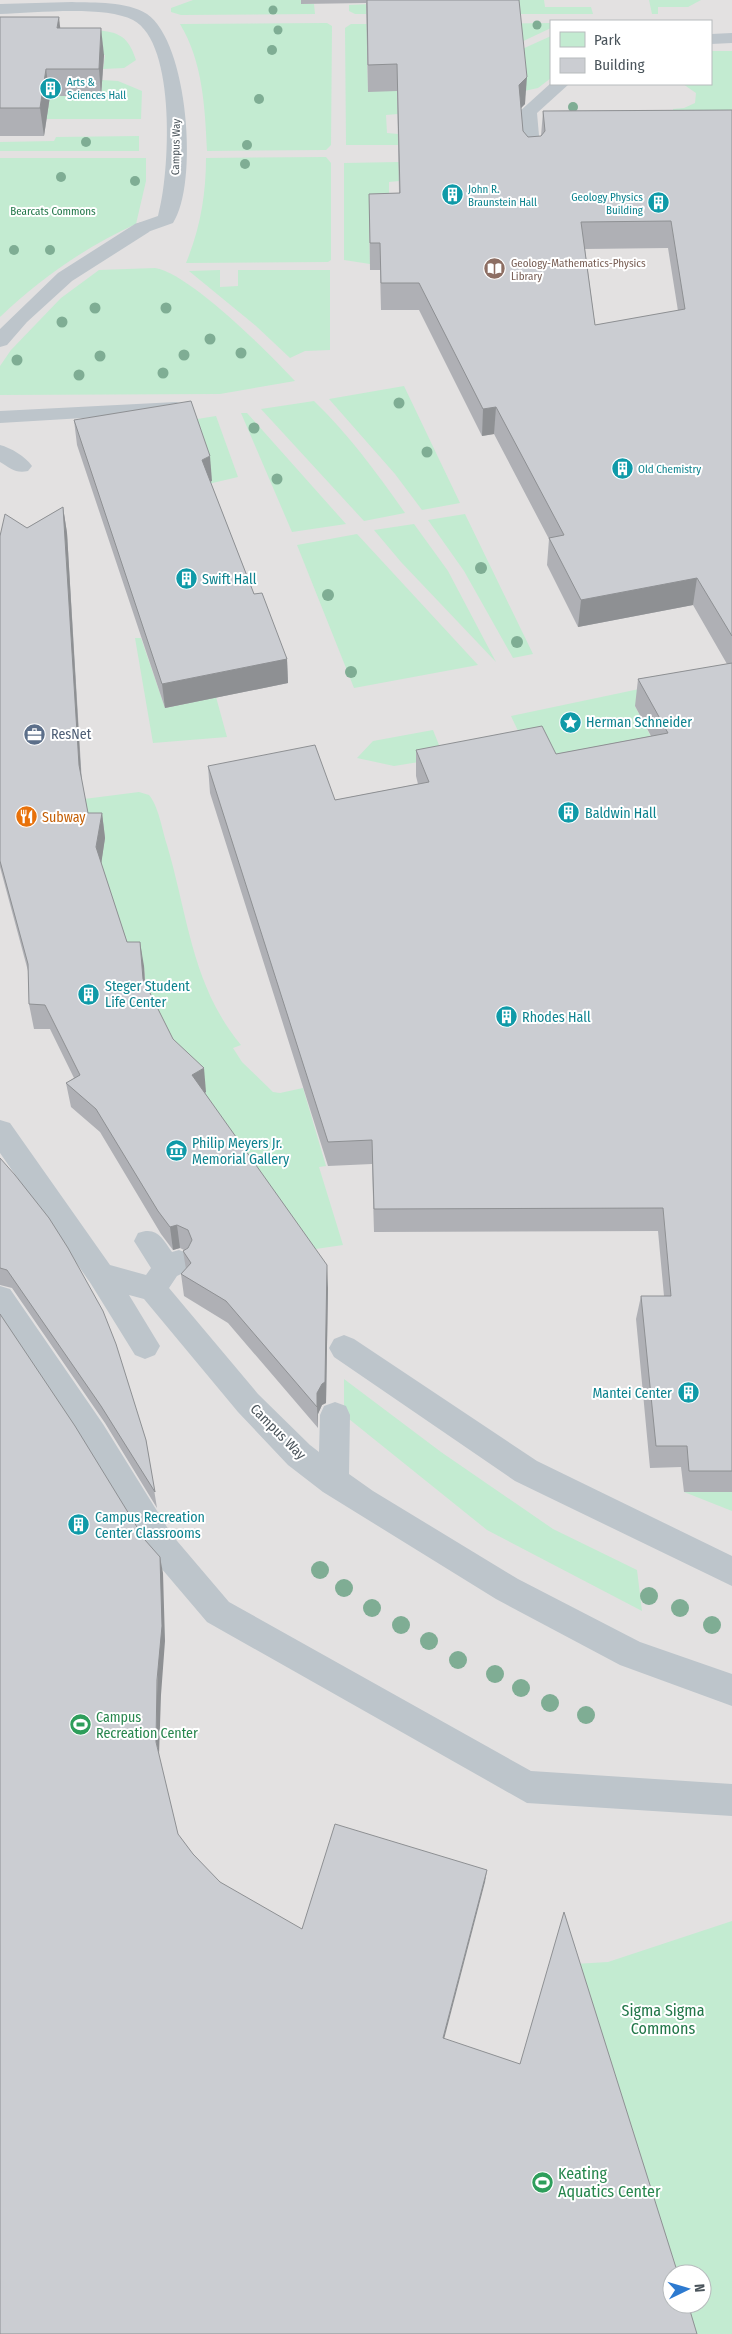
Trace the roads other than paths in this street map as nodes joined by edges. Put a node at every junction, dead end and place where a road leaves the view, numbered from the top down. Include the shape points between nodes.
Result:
1 (0, 9) edge
2 (732, 38) edge
3 (712, 39) edge
4 (559, 85) edge
5 (532, 158) edge
6 (0, 341) edge
7 (187, 407) edge
8 (41, 416) junction
9 (0, 417) edge
10 (55, 434) dead end
11 (0, 452) edge
12 (21, 466) dead end
13 (0, 1131) edge
14 (148, 1241) dead end
15 (166, 1273) junction
16 (101, 1275) junction
17 (0, 1298) edge
18 (145, 1346) dead end
19 (344, 1348) dead end
20 (336, 1415) dead end
21 (334, 1482) junction
22 (732, 1572) edge
23 (732, 1690) edge
24 (732, 1800) edge

1 - 6 street, Campus Way via 128,12 151,25 170,69 176,110 175,182 166,219 142,228 65,277
2 - 3 street
4 - 5 street via 528,112
7 - 8 street
8 - 9 street
8 - 10 street
11 - 12 street
13 - 16 street
14 - 15 street, Campus Way
15 - 16 street
15 - 21 street, Campus Way via 248,1403 299,1455
16 - 18 street
17 - 24 street via 92,1433 161,1545 218,1612 528,1787
19 - 22 street via 526,1471
20 - 21 street
21 - 23 street, Campus Way via 507,1589 632,1654

